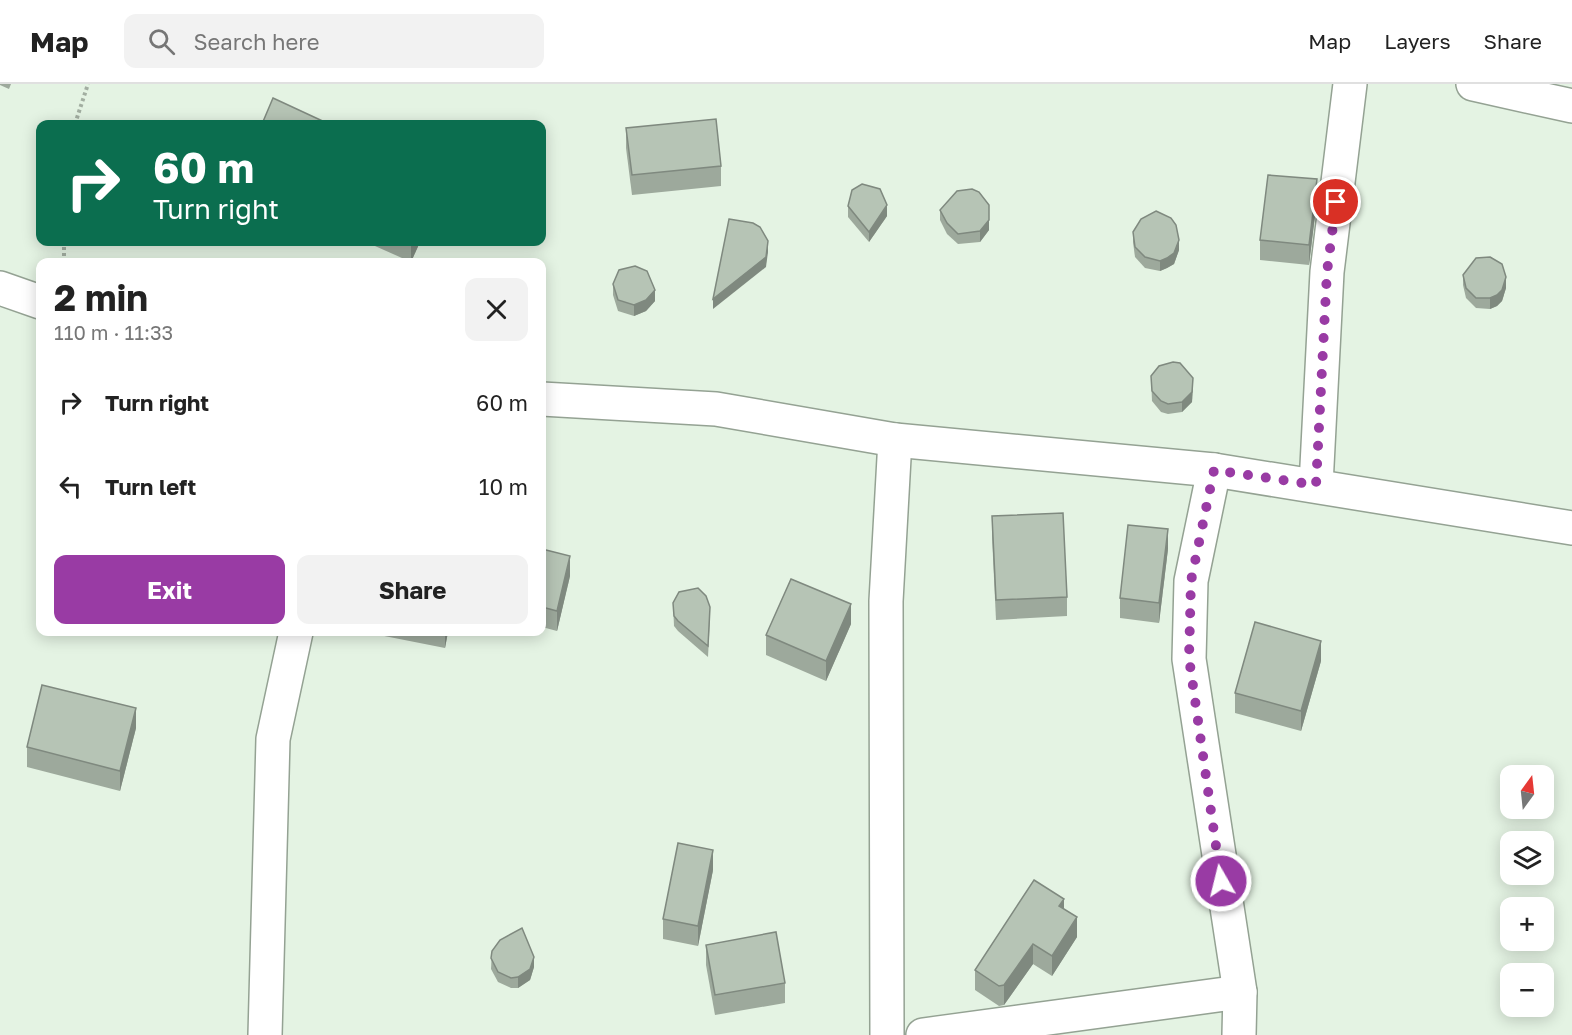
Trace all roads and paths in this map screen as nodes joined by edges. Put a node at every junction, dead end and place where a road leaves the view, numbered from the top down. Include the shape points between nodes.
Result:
1 (88, 84) edge
2 (1350, 84) edge
3 (1473, 84) edge
4 (1572, 106) edge
5 (76, 120) edge
6 (0, 288) edge
7 (36, 301) edge
8 (546, 399) edge
9 (895, 440) junction
10 (1214, 470) junction
11 (1316, 485) junction
12 (1572, 528) edge
13 (295, 636) edge
14 (1240, 992) junction
15 (265, 1035) edge
16 (887, 1035) edge
17 (923, 1035) edge
18 (1239, 1035) edge

1 - 5 path
2 - 11 street via 1327,272
3 - 4 street
6 - 7 street
8 - 9 street via 716,409
9 - 10 street
9 - 16 street via 886,601
10 - 11 street
10 - 14 street via 1191,581 1189,658
11 - 12 street
13 - 15 street via 273,739
14 - 17 street
14 - 18 street

